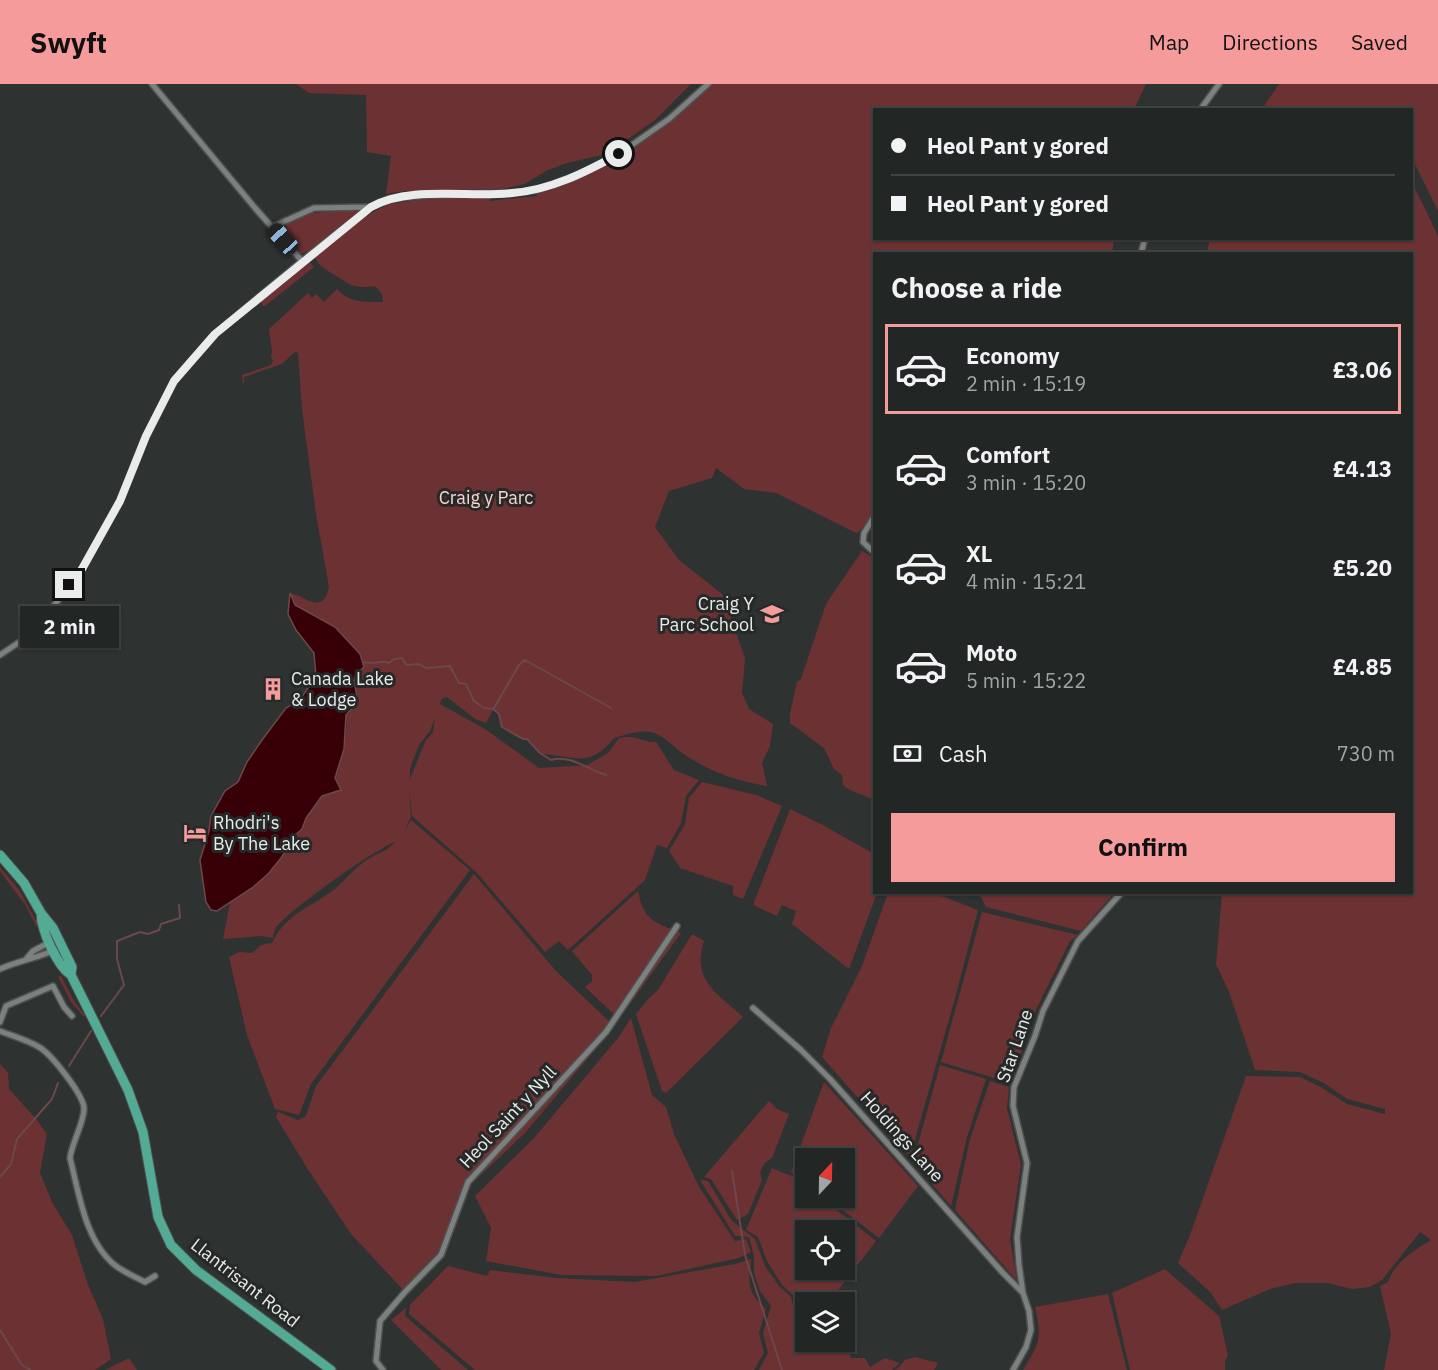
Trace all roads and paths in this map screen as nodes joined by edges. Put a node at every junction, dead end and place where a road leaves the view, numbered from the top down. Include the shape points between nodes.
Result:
1 (152, 84) edge
2 (708, 84) edge
3 (1219, 84) edge
4 (1201, 108) edge
5 (371, 207) junction
6 (272, 227) junction
7 (302, 261) junction
8 (873, 519) edge
9 (873, 551) edge
10 (0, 655) edge
11 (0, 855) edge
12 (1120, 894) edge
13 (677, 926) dead end
14 (56, 944) junction
15 (0, 969) edge
16 (753, 1008) dead end
17 (72, 1016) dead end
18 (0, 1022) edge
19 (0, 1031) edge
20 (154, 1276) dead end
21 (1023, 1293) junction
22 (331, 1370) edge
23 (383, 1370) edge
24 (1013, 1370) edge

1 - 6 street
2 - 5 street via 669,119 619,154 559,182 514,193 401,196
3 - 4 street
5 - 6 street via 314,208
5 - 7 street
6 - 7 street
7 - 10 street via 215,334 174,381 120,501 82,569 33,633
8 - 9 street via 862,537
11 - 14 main road, Llantrisant Road via 24,884
12 - 21 street, Star Lane via 1078,941 1043,1011 1014,1087 1013,1106 1027,1163 1017,1237
13 - 23 street, Heol Saint y Nyll via 606,1032 468,1182 441,1255 381,1321 376,1361
14 - 15 street
14 - 22 main road, Llantrisant Road via 72,967 71,975 129,1090 142,1132 158,1217 171,1245 196,1270
16 - 21 street, Holdings Lane via 830,1079
17 - 18 street via 53,986 6,1006
19 - 20 street via 42,1048 82,1100 85,1110 70,1158 87,1221 101,1250 115,1265 145,1282
21 - 24 street, Star Lane via 1031,1330

